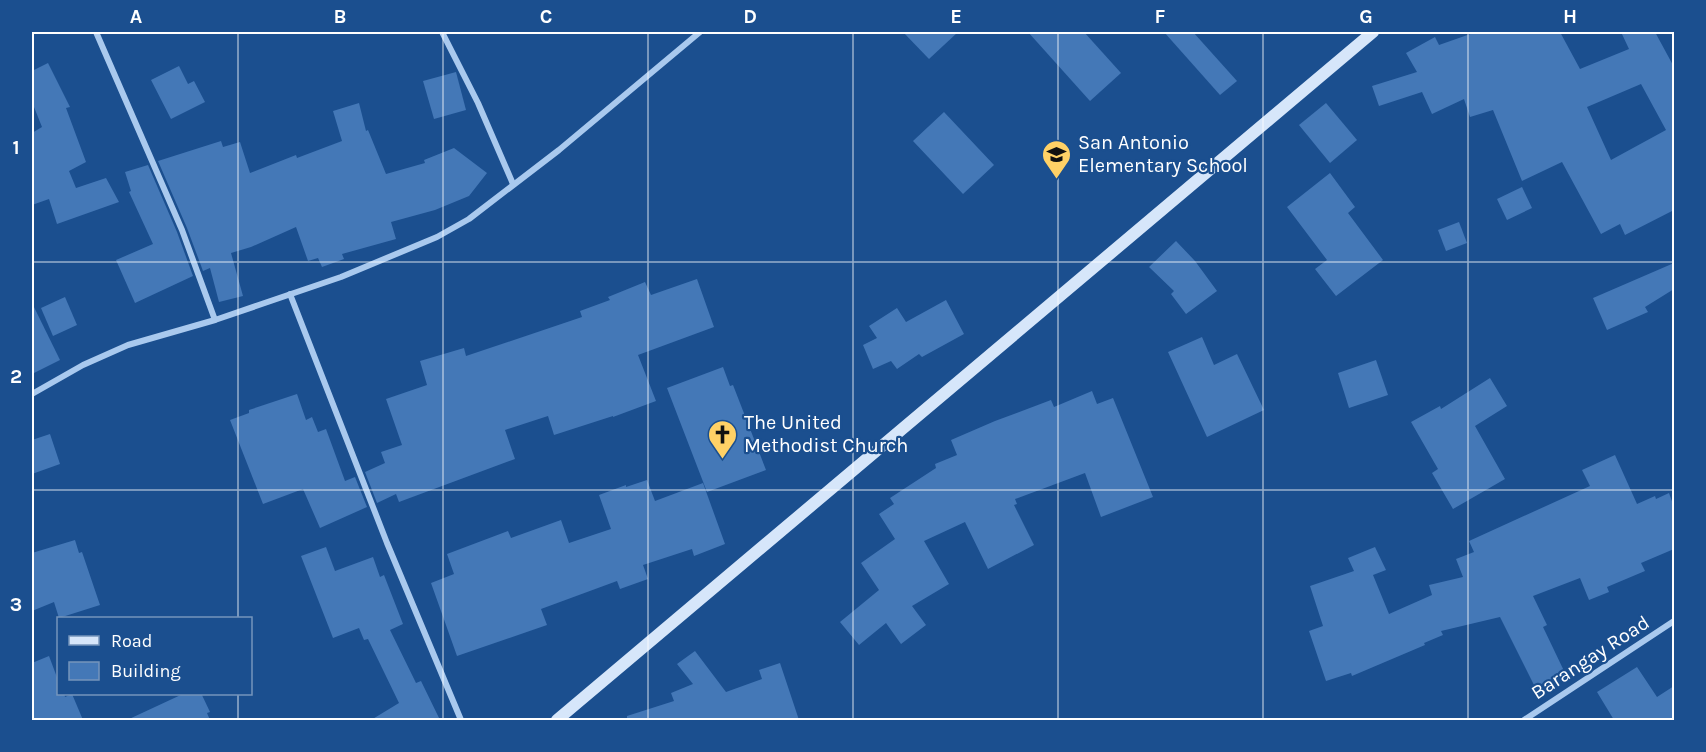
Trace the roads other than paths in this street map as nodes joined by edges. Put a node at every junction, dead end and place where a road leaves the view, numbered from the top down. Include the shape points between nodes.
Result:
1 (96, 32) edge
2 (442, 32) edge
3 (700, 32) edge
4 (1373, 32) edge
5 (513, 184) junction
6 (290, 294) junction
7 (215, 320) junction
8 (32, 394) edge
9 (1674, 621) edge
10 (460, 720) edge
11 (557, 720) edge
12 (1524, 720) edge

1 - 7 street via 182,230
2 - 5 street
3 - 5 street
4 - 11 street
5 - 6 street via 469,219 437,237
6 - 7 street
6 - 10 street
7 - 8 street via 128,345 83,364
9 - 12 street, Barangay Road

